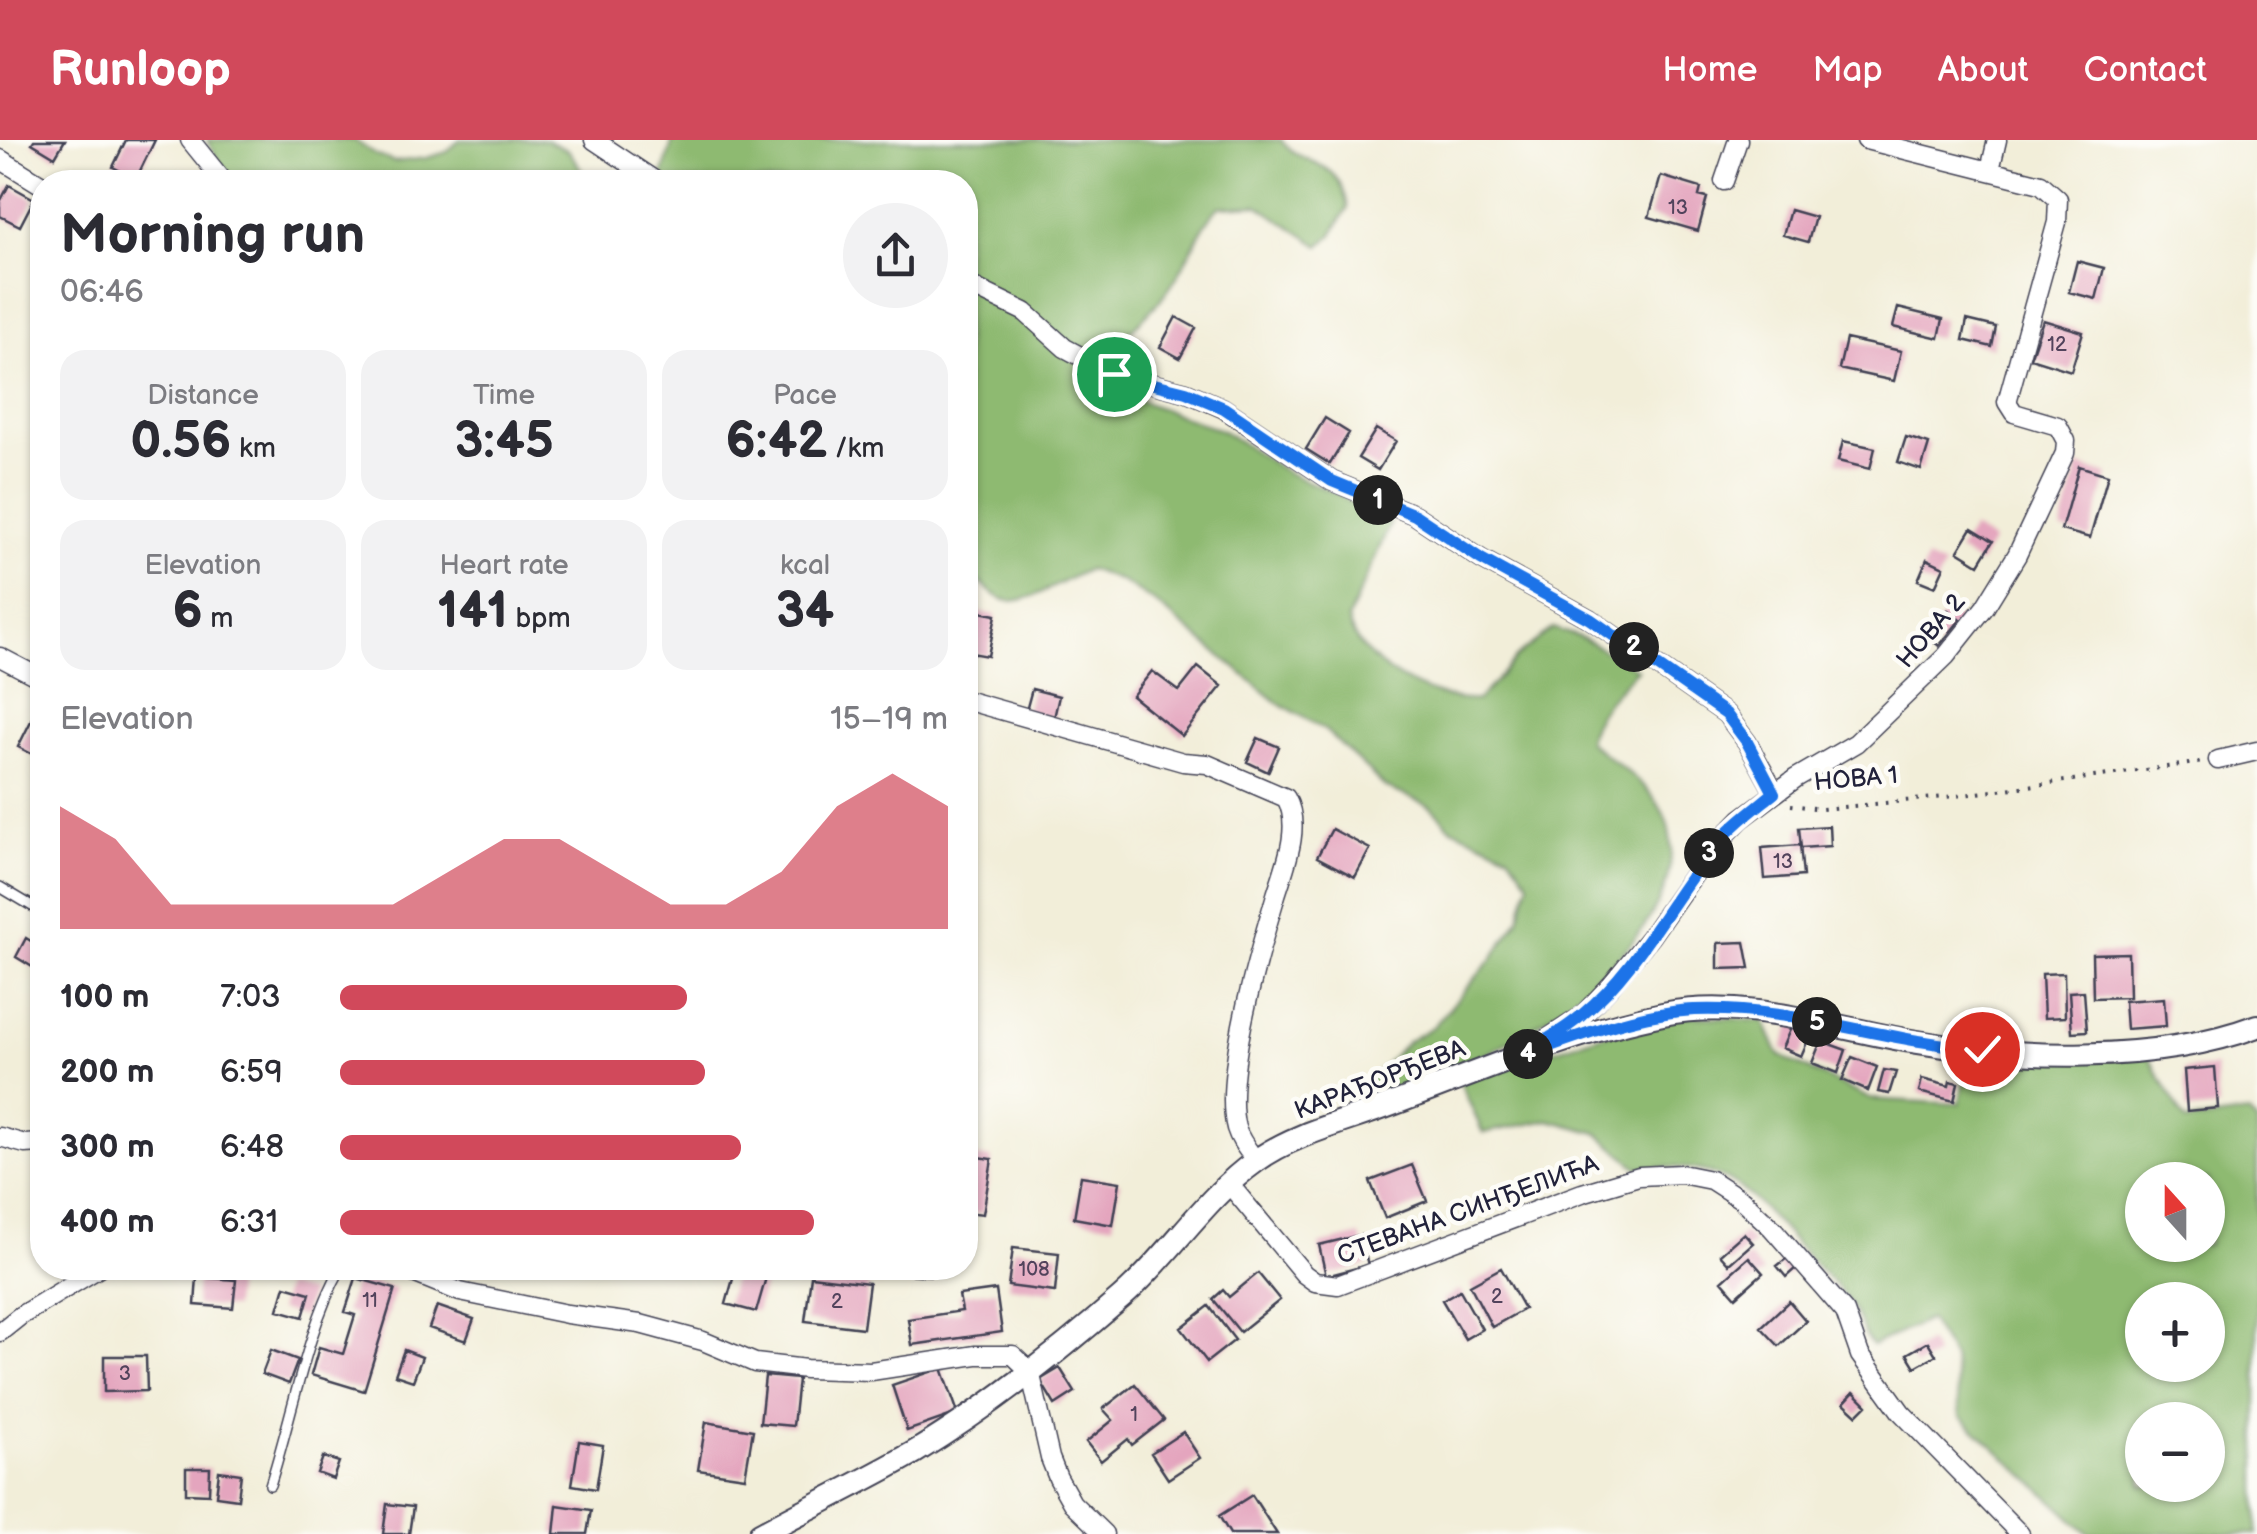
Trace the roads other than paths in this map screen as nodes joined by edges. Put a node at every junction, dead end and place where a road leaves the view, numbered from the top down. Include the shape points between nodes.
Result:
1 (190, 140) edge
2 (594, 140) edge
3 (1738, 140) edge
4 (1866, 140) edge
5 (1997, 140) edge
6 (0, 159) edge
7 (214, 170) edge
8 (638, 170) edge
9 (1990, 170) junction
10 (30, 177) edge
11 (1724, 181) dead end
12 (978, 289) edge
13 (0, 657) edge
14 (30, 672) edge
15 (978, 704) edge
16 (2257, 751) edge
17 (2218, 760) road end
18 (1774, 793) junction
19 (0, 887) edge
20 (30, 905) edge
21 (2257, 1026) edge
22 (1517, 1058) junction
23 (0, 1137) edge
24 (30, 1144) edge
25 (1256, 1161) junction
26 (1230, 1185) junction
27 (79, 1280) edge
28 (335, 1280) edge
29 (431, 1280) edge
30 (0, 1332) edge
31 (1030, 1370) junction
32 (270, 1484) dead end
33 (760, 1534) edge
34 (1104, 1534) edge
35 (2020, 1534) edge

1 - 7 street
2 - 8 street
3 - 11 street
4 - 9 street, НОВА 2
5 - 9 street
6 - 10 street
9 - 18 street, НОВА 2 via 2041,184 2058,198 2007,402 2014,414 2058,426 2065,452 2017,556 1946,656 1856,743
12 - 18 street via 1025,312 1065,348 1114,374 1224,408 1332,481 1415,515 1590,619 1726,714
13 - 14 street
15 - 25 street via 1206,764 1286,798 1293,829 1259,950 1234,1091 1236,1128
16 - 17 street
18 - 22 street, НОВА 2 via 1712,850 1582,1016
19 - 20 lane
21 - 22 street, КАРАЂОРЂЕВА via 2160,1050 2036,1052 1911,1041 1758,1012 1690,1010
22 - 25 street, КАРАЂОРЂЕВА
23 - 24 street
25 - 26 street, КАРАЂОРЂЕВА
26 - 31 street, КАРАЂОРЂЕВА via 1121,1298
26 - 35 street, СТЕВАНА СИНЂЕЛИЋА via 1304,1274 1338,1285 1582,1192 1639,1176 1711,1180 1772,1228 1844,1312 1860,1356 1900,1412
27 - 30 street
28 - 32 lane
29 - 31 street via 460,1292 640,1324 755,1362 870,1372 1004,1354
31 - 33 street, КАРАЂОРЂЕВА via 913,1452
31 - 34 street via 1058,1478

